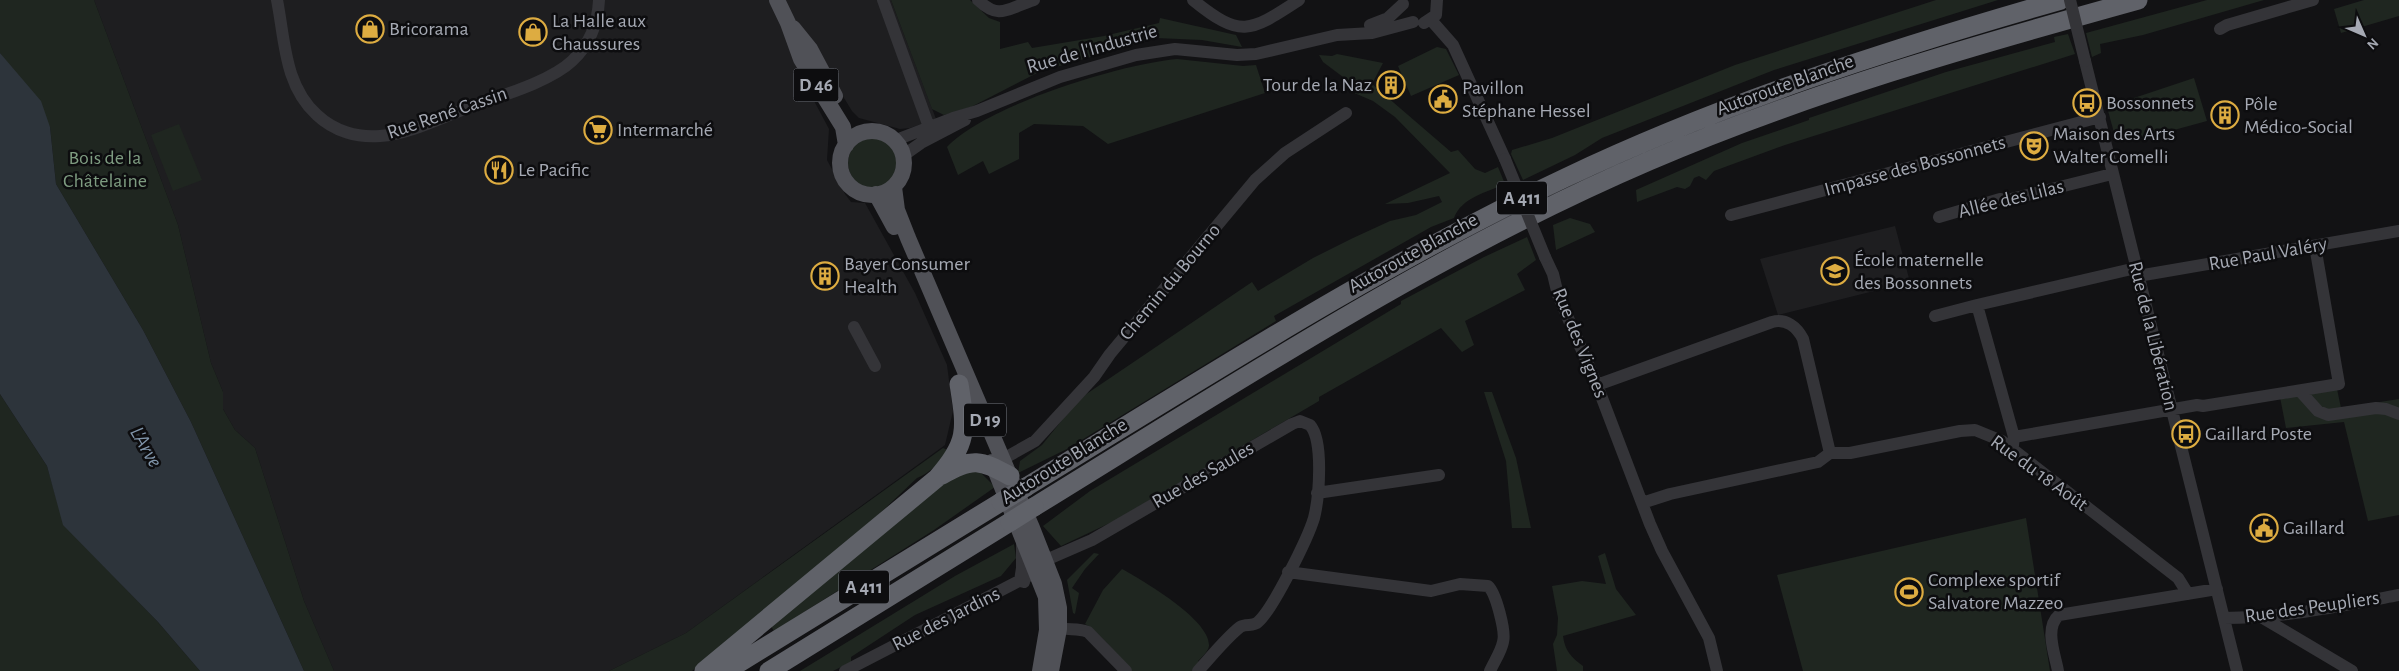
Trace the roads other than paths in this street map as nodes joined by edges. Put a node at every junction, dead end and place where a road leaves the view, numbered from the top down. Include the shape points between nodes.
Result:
1 (277, 0) edge
2 (598, 0) edge
3 (777, 0) edge
4 (883, 0) edge
5 (978, 0) edge
6 (1034, 0) edge
7 (1193, 0) edge
8 (1298, 0) edge
9 (2061, 0) edge
10 (2070, 0) edge
11 (2138, 0) edge
12 (2313, 0) edge
13 (1404, 2) edge
14 (1016, 3) edge
15 (1441, 3) edge
16 (1209, 6) edge
17 (1431, 20) junction
18 (1413, 22) junction
19 (788, 23) junction
20 (2220, 29) dead end
21 (1281, 48) junction
22 (977, 111) junction
23 (1346, 113) dead end
24 (2100, 117) junction
25 (929, 126) junction
26 (861, 133) junction
27 (896, 140) junction
28 (846, 145) junction
29 (904, 155) junction
30 (2112, 174) junction
31 (894, 187) junction
32 (876, 194) junction
33 (1731, 215) dead end
34 (1939, 217) dead end
35 (2399, 232) edge
36 (2315, 246) junction
37 (2137, 272) junction
38 (1977, 305) junction
39 (1935, 316) dead end
40 (854, 327) dead end
41 (875, 366) dead end
42 (959, 384) junction
43 (1597, 385) junction
44 (2300, 391) junction
45 (2170, 409) junction
46 (2399, 414) edge
47 (2012, 442) junction
48 (1830, 453) junction
49 (1002, 467) junction
50 (1440, 475) dead end
51 (937, 478) junction
52 (1317, 493) junction
53 (1642, 503) junction
54 (1015, 526) junction
55 (1043, 566) junction
56 (1288, 572) junction
57 (1020, 581) junction
58 (2217, 590) junction
59 (1045, 591) junction
60 (2188, 594) junction
61 (2399, 594) edge
62 (2296, 613) junction
63 (2224, 618) junction
64 (2263, 618) junction
65 (1059, 626) junction
66 (2298, 639) junction
67 (704, 671) edge
68 (726, 671) edge
69 (769, 671) edge
70 (845, 671) edge
71 (1040, 671) edge
72 (1051, 671) edge
73 (1126, 671) edge
74 (1198, 671) edge
75 (1490, 671) edge
76 (1717, 671) edge
77 (2058, 671) edge
78 (2237, 671) edge
79 (2352, 671) edge

1 - 2 street, Rue René Cassin via 293,82 308,106 322,120 340,130 379,136 440,119 560,70 576,57 588,40
3 - 19 main road, D 46
4 - 25 street
5 - 14 street via 994,12
6 - 14 street
7 - 16 street
8 - 16 street via 1264,22 1246,27 1227,25
9 - 68 highway, Autoroute Blanche / A 411, bridge via 1879,55 1682,126 1568,176 1458,231 1354,289
10 - 24 street, Rue de la Libération, bridge
11 - 54 highway, Autoroute Blanche / A 411, bridge via 1972,47 1825,94 1698,141 1578,194 1498,232 1363,306 1034,507
12 - 20 street
13 - 18 street via 1405,14
13 - 21 street, Rue de l'Industrie via 1392,16 1379,22 1333,29
15 - 17 street
17 - 18 street, Rue de l'Industrie via 1421,24
17 - 43 street, Rue des Vignes, bridge via 1453,46 1506,159 1553,274 1558,295
18 - 21 street, Rue de l'Industrie
19 - 26 main road, D 46 via 810,49 833,93
19 - 28 main road, D 46 via 800,59 843,127
21 - 22 street, Rue de l'Industrie via 1246,55 1190,49 1158,51 1060,76
22 - 25 street, Rue de l'Industrie
22 - 29 street, Rue de l'Industrie
23 - 49 street, Chemin du Bourno via 1285,153 1255,180 1094,377 1035,441
24 - 30 street, Rue de la Libération
24 - 33 street, Impasse des Bossonnets
25 - 27 street, Rue de l'Industrie
26 - 27 main road via 880,131
26 - 28 main road
27 - 29 main road
28 - 32 main road via 840,161 846,181 859,192
29 - 31 main road via 904,170
30 - 34 street, Allée des Lilas via 2007,200 2000,199
30 - 37 street, Rue de la Libération
31 - 32 main road
31 - 49 main road, D 19 via 897,210
32 - 42 main road, D 19 via 900,242
35 - 36 street, Rue Paul Valéry
36 - 37 street, Rue Paul Valéry
36 - 44 street via 2339,384
37 - 38 street, Rue Paul Valéry
37 - 45 street, Rue de la Libération
38 - 39 street, Rue Paul Valéry
38 - 47 street
40 - 41 street
42 - 49 main road, D 19
42 - 51 highway via 965,425 963,438 953,458
43 - 48 street via 1781,321 1794,326 1803,340
43 - 53 street, Rue des Vignes
44 - 45 street
44 - 46 street via 2318,411 2328,415 2376,408
45 - 47 street
45 - 58 street, Rue de la Libération
47 - 48 street, Rue du 18 Août via 1969,430 1850,453
47 - 60 street, Rue du 18 Août via 2178,578
48 - 53 street, Rue du 18 Août via 1818,462
49 - 51 highway via 972,462
49 - 54 main road, D 19
49 - 55 main road, D 19
50 - 52 street
51 - 67 highway
52 - 55 street, Rue des Saules via 1319,455 1315,434 1307,423 1297,422
52 - 56 street, Rue des Saules via 1314,519
53 - 76 street, Rue des Vignes via 1662,551 1709,638
54 - 55 main road, D 19
54 - 57 street, Rue des Jardins via 1023,562
54 - 69 highway, Autoroute Blanche / A 411
55 - 57 street, Rue des Jardins
55 - 59 main road, D 19
55 - 65 main road, D 19 via 1056,594
56 - 74 street, Rue des Saules via 1274,601 1258,622 1242,626
56 - 75 street via 1431,591 1460,584 1488,586 1495,597 1504,636
57 - 59 street, Rue des Jardins
57 - 70 street, Rue des Jardins
58 - 60 street
58 - 63 street, Rue de la Libération
59 - 65 main road, D 19
60 - 77 street via 2059,615 2051,629
61 - 62 street, Rue des Peupliers
62 - 64 street, Rue des Peupliers
62 - 66 street
63 - 64 street, Rue des Peupliers
63 - 78 street, Rue de la Libération
64 - 66 street
65 - 71 main road, D 19
65 - 72 main road, D 19
65 - 73 street via 1088,632
66 - 79 street

